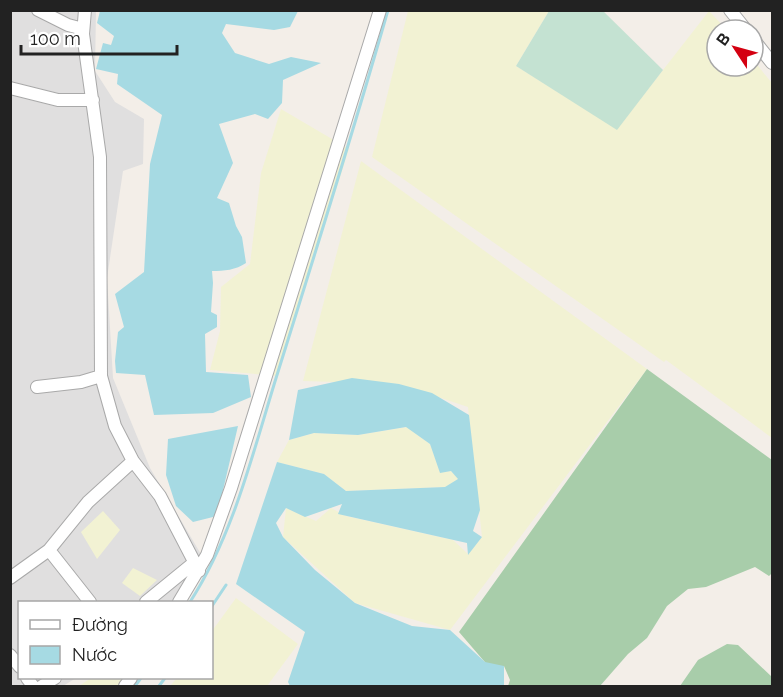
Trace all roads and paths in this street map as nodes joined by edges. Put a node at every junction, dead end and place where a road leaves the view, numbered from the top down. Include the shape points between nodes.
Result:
1 (38, 10) edge
2 (85, 10) edge
3 (380, 10) edge
4 (82, 29) junction
5 (10, 88) edge
6 (93, 100) junction
7 (101, 376) junction
8 (37, 387) dead end
9 (133, 461) junction
10 (49, 550) junction
11 (197, 567) junction
12 (10, 578) edge
13 (88, 601) edge
14 (149, 601) edge
15 (180, 601) edge

1 - 4 street
2 - 4 street
3 - 11 street via 244,450 213,540
4 - 6 street
5 - 6 street via 58,100
6 - 7 street via 101,178
7 - 8 street
7 - 9 street via 115,426
9 - 10 street via 88,502
9 - 11 street via 160,496
10 - 12 street
10 - 13 street
11 - 14 street
11 - 15 street

